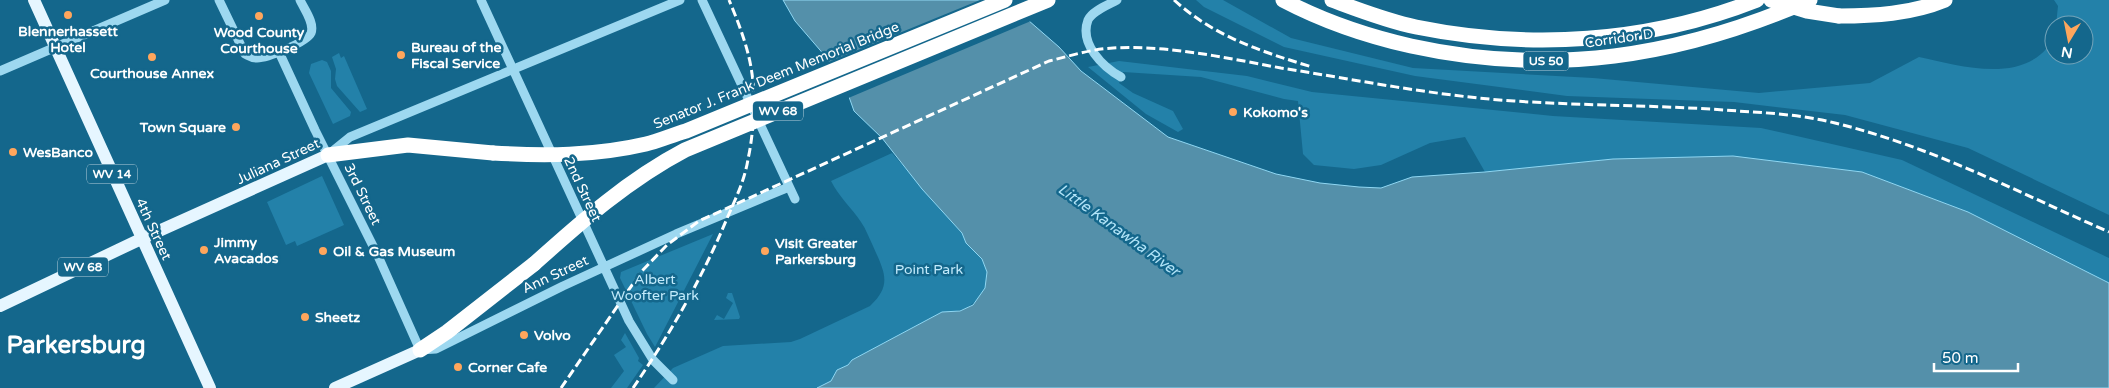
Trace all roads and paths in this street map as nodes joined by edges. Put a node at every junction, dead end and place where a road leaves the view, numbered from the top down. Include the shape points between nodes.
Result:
1 (34, 0) edge
2 (165, 0) edge
3 (219, 0) edge
4 (300, 0) edge
5 (481, 0) edge
6 (680, 0) edge
7 (702, 0) edge
8 (1005, 0) edge
9 (1048, 0) edge
10 (1117, 0) edge
11 (1283, 0) edge
12 (1332, 0) edge
13 (1757, 0) edge
14 (1771, 0) edge
15 (1810, 0) edge
16 (1945, 0) edge
17 (55, 48) junction
18 (279, 52) junction
19 (514, 70) junction
20 (0, 71) edge
21 (1121, 77) dead end
22 (328, 155) junction
23 (789, 187) junction
24 (795, 199) dead end
25 (141, 239) junction
26 (604, 268) junction
27 (0, 306) edge
28 (420, 350) junction
29 (673, 380) dead end
30 (210, 388) edge
31 (335, 388) edge

1 - 17 main road, 4th Street / WV 14
2 - 17 street
3 - 18 street via 245,54 262,58
4 - 18 street via 312,26 311,34
5 - 19 street, 2nd Street
6 - 19 street, Juliana Street
7 - 23 street
8 - 22 highway, Senator J. Frank Deem Memorial Bridge / WV 68, bridge via 647,144 569,154 493,153 408,145
9 - 28 highway, WV 68, bridge via 685,150 659,164 625,186 534,264
10 - 21 street via 1094,13 1088,20 1087,30 1096,56 1106,68
11 - 15 highway, Corridor D / US 50 via 1382,39 1468,56 1558,62 1669,48 1726,32
12 - 13 highway, Corridor D / US 50 via 1414,27 1532,41 1640,33 1704,18
14 - 16 highway, bridge via 1806,11 1839,16 1895,13
17 - 20 street
17 - 25 main road, 4th Street / WV 14
18 - 22 street, 3rd Street
19 - 22 street, Juliana Street via 350,137
19 - 26 street, 2nd Street
22 - 25 main road, Juliana Street / WV 68
22 - 28 street, 3rd Street
23 - 24 street
23 - 26 street, Ann Street
25 - 27 main road, Juliana Street / WV 68
25 - 30 main road, 4th Street / WV 14
26 - 28 street, Ann Street via 436,349
26 - 29 street, 2nd Street via 652,360
28 - 31 main road, Ann Street / WV 68

